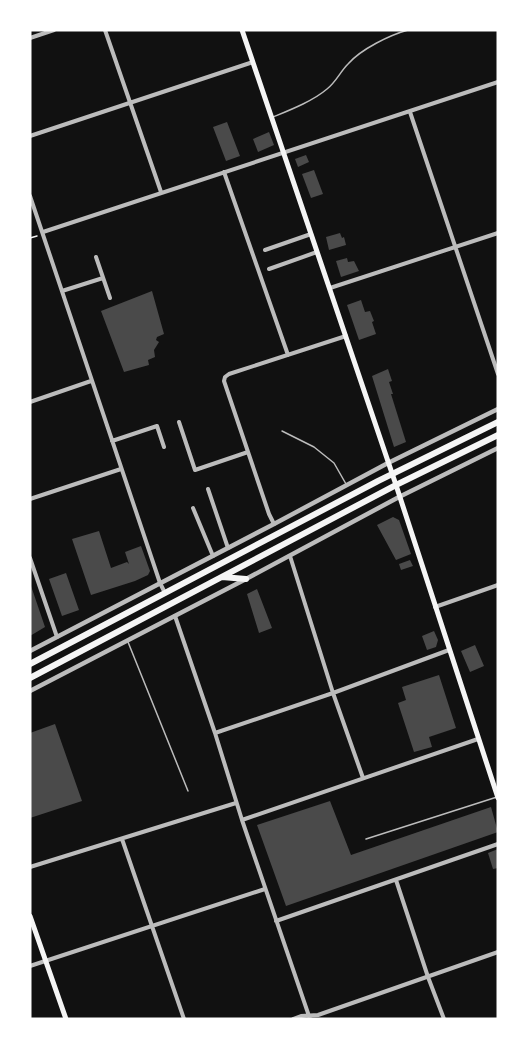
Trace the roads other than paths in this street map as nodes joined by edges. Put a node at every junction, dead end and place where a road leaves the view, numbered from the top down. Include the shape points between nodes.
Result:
1 (54, 30) edge
2 (105, 30) edge
3 (242, 30) edge
4 (408, 30) edge
5 (30, 38) edge
6 (253, 62) junction
7 (498, 82) edge
8 (130, 102) junction
9 (410, 112) junction
10 (272, 117) junction
11 (30, 136) edge
12 (284, 152) junction
13 (224, 171) junction
14 (161, 192) junction
15 (30, 196) edge
16 (43, 232) junction
17 (498, 233) edge
18 (311, 234) junction
19 (455, 248) junction
20 (265, 250) dead end
21 (317, 251) junction
22 (96, 257) dead end
23 (269, 269) dead end
24 (103, 278) junction
25 (330, 288) junction
26 (62, 291) junction
27 (110, 298) dead end
28 (346, 336) junction
29 (288, 355) junction
30 (498, 374) edge
31 (92, 381) junction
32 (30, 402) edge
33 (498, 409) edge
34 (179, 422) dead end
35 (498, 422) edge
36 (282, 431) dead end
37 (498, 435) edge
38 (112, 441) junction
39 (164, 447) dead end
40 (498, 448) edge
41 (248, 452) junction
42 (388, 463) junction
43 (121, 470) junction
44 (392, 474) junction
45 (347, 484) junction
46 (396, 485) junction
47 (208, 489) dead end
48 (399, 497) junction
49 (30, 499) edge
50 (193, 508) dead end
51 (274, 524) junction
52 (228, 548) junction
53 (213, 556) junction
54 (290, 556) junction
55 (30, 558) edge
56 (221, 577) junction
57 (246, 579) junction
58 (160, 583) junction
59 (498, 585) edge
60 (166, 594) junction
61 (435, 607) junction
62 (176, 616) junction
63 (57, 637) junction
64 (127, 641) junction
65 (449, 650) junction
66 (30, 651) edge
67 (30, 664) edge
68 (30, 678) edge
69 (30, 691) edge
70 (333, 693) junction
71 (215, 733) junction
72 (478, 739) junction
73 (363, 778) junction
74 (188, 791) dead end
75 (498, 797) edge
76 (236, 803) junction
77 (242, 820) junction
78 (122, 839) junction
79 (366, 839) dead end
80 (498, 844) edge
81 (30, 867) edge
82 (396, 880) junction
83 (265, 889) junction
84 (30, 916) edge
85 (276, 921) junction
86 (152, 927) junction
87 (498, 952) edge
88 (46, 960) junction
89 (30, 966) edge
90 (428, 977) junction
91 (310, 1017) edge
92 (66, 1019) edge
93 (184, 1019) edge
94 (292, 1019) edge
95 (444, 1019) edge

1 - 5 street
2 - 8 street
3 - 6 main road
4 - 10 lane via 360,53 321,93
6 - 8 street
6 - 10 main road
7 - 9 street
8 - 11 street
8 - 14 street
9 - 12 street
9 - 19 street
10 - 12 main road
12 - 13 street
12 - 18 main road
13 - 14 street
13 - 29 street
14 - 16 street
15 - 16 street
16 - 26 street
17 - 19 street
18 - 20 street
18 - 21 main road
19 - 25 street
19 - 30 street
21 - 23 street
21 - 25 main road
22 - 24 street
24 - 26 street
24 - 27 street
25 - 28 main road
26 - 31 street
28 - 29 street
28 - 42 main road
29 - 41 street via 225,377
31 - 32 street
31 - 38 street
33 - 42 street
34 - 41 street via 195,470
35 - 44 main road
36 - 45 lane via 314,447 334,463
37 - 46 main road
38 - 39 street via 157,426
38 - 43 street
40 - 48 street
41 - 51 street
42 - 44 main road
42 - 45 street
43 - 49 street
43 - 58 street
44 - 46 main road
44 - 60 main road
45 - 51 street
46 - 48 main road
46 - 56 main road
47 - 52 street
48 - 54 street
48 - 61 main road
50 - 53 street
51 - 52 street
52 - 53 street
53 - 58 street
54 - 57 street
54 - 70 street
55 - 63 street
56 - 57 main road
56 - 68 main road
57 - 62 street
58 - 60 street
58 - 63 street
59 - 61 street
60 - 67 main road
61 - 65 main road
62 - 64 street
62 - 71 street
63 - 66 street
64 - 69 street
64 - 74 lane
65 - 70 street
65 - 72 main road
70 - 71 street
70 - 73 street
71 - 76 street
72 - 73 street
72 - 75 main road
73 - 77 street
75 - 79 lane
76 - 77 street
76 - 78 street
77 - 83 street
78 - 81 street
78 - 86 street
80 - 82 street
82 - 85 street
82 - 90 street
83 - 85 street
83 - 86 street
84 - 88 main road
85 - 91 street
86 - 88 street
86 - 93 street
87 - 90 street
88 - 89 street
88 - 92 main road
90 - 91 street
90 - 95 street
91 - 94 street

